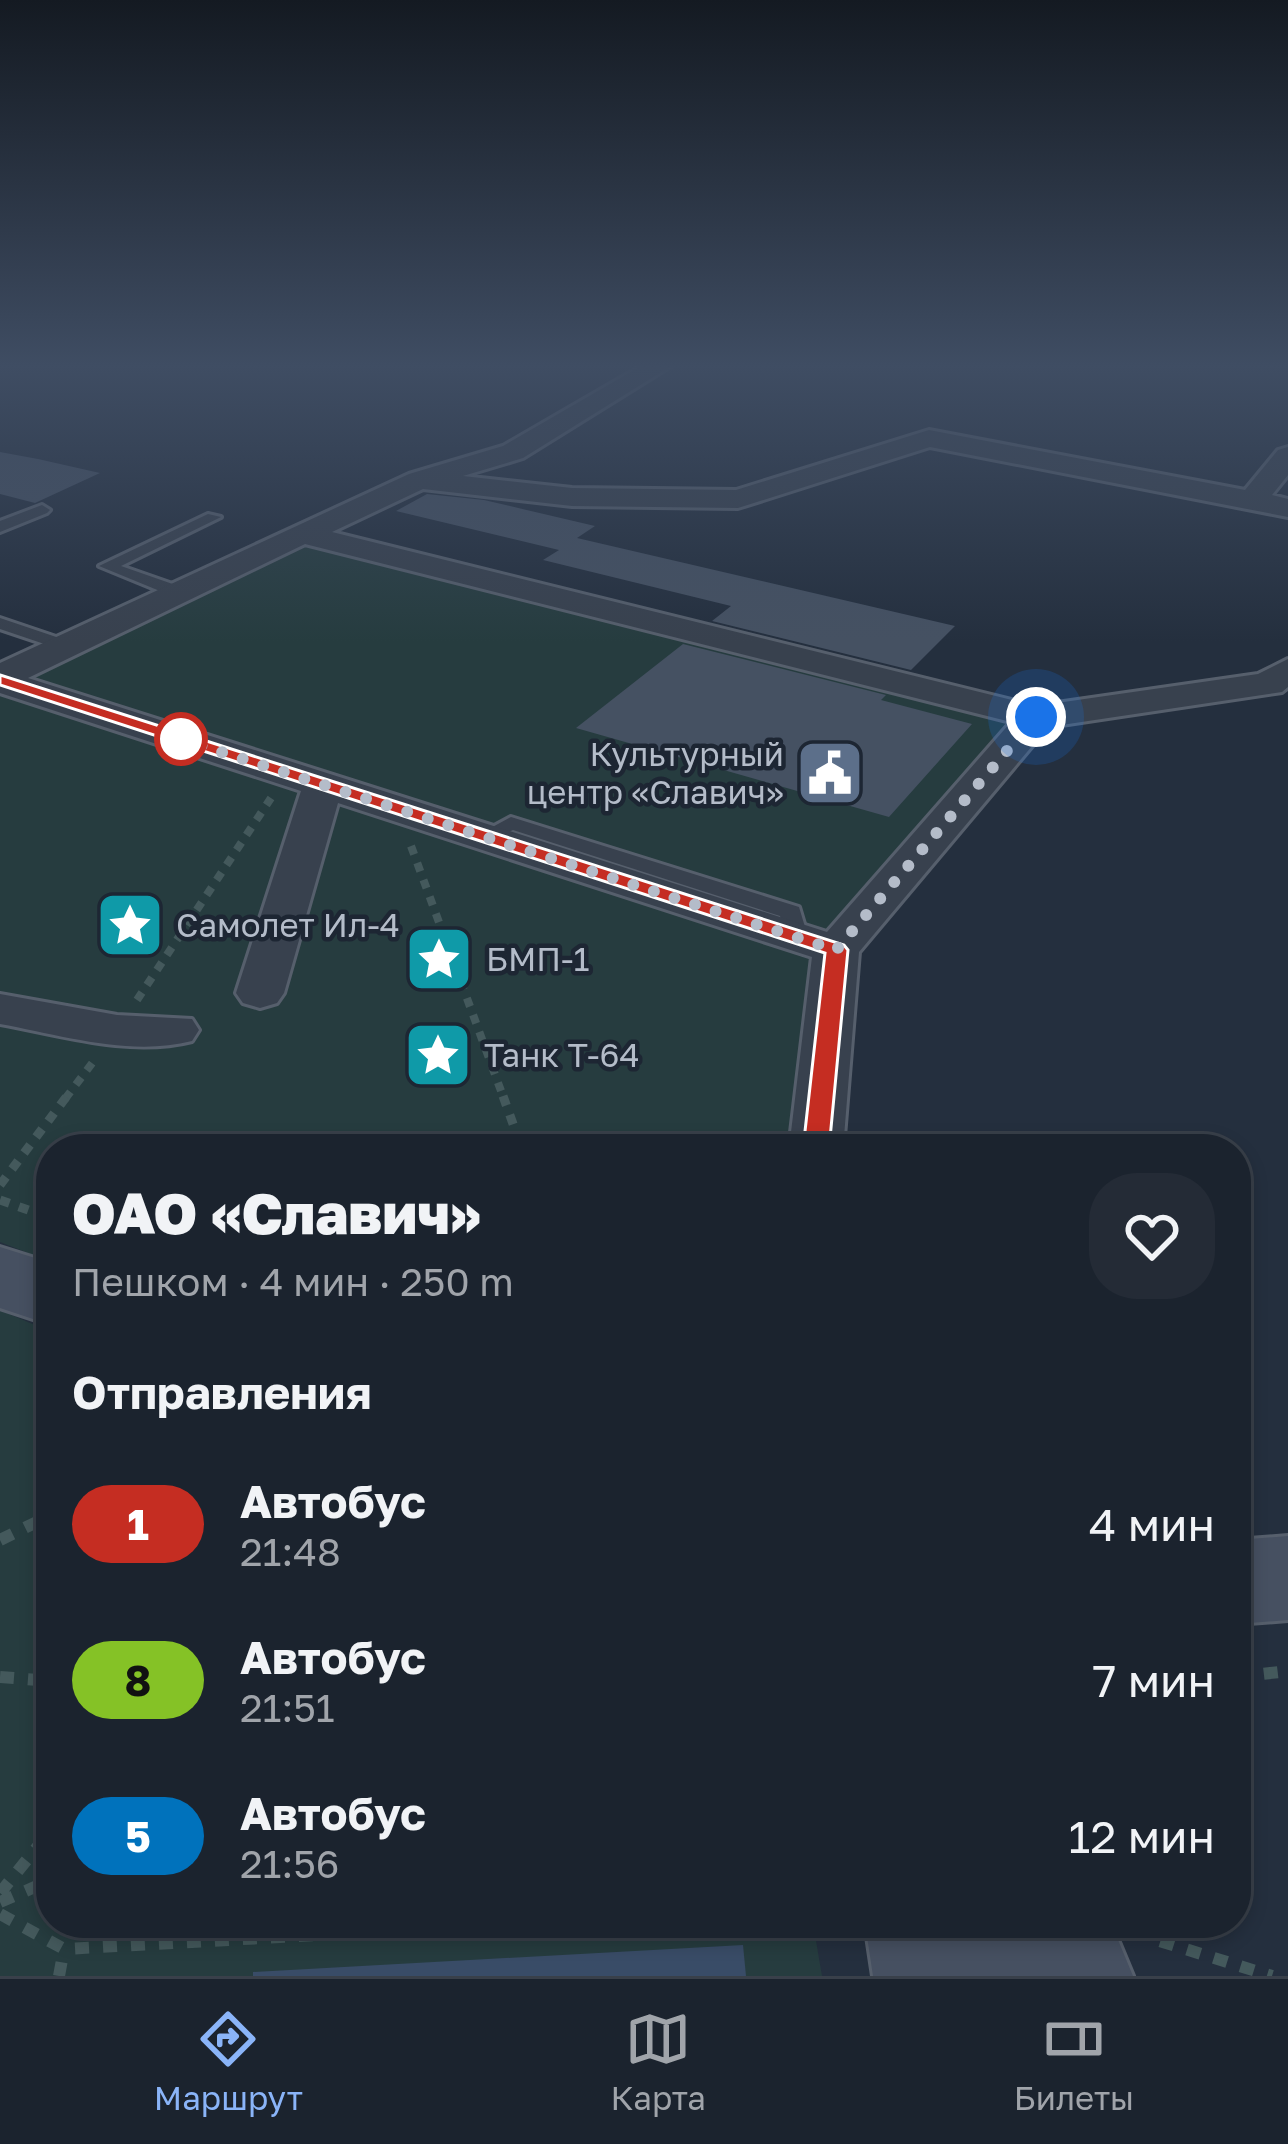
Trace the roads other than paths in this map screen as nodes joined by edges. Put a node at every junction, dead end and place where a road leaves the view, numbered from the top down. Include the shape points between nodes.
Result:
1 (492, 458) edge
2 (866, 458) edge
3 (1034, 458) edge
4 (1286, 458) edge
5 (419, 480) junction
6 (1252, 500) junction
7 (1288, 508) edge
8 (42, 510) dead end
9 (213, 517) dead end
10 (0, 527) edge
11 (302, 534) junction
12 (178, 592) junction
13 (0, 623) edge
14 (65, 646) junction
15 (1288, 670) edge
16 (0, 679) edge
17 (1036, 717) junction
18 (305, 779) junction
19 (816, 943) junction
20 (260, 993) dead end
21 (0, 1009) edge
22 (175, 1030) dead end
23 (816, 1134) edge
24 (1288, 1578) edge
25 (1251, 1581) edge
26 (924, 1938) edge
27 (998, 1938) edge
28 (931, 1976) edge
29 (1075, 1976) edge

1 - 5 street
2 - 5 street via 738,499 572,497
3 - 6 street
4 - 6 street
5 - 11 street
6 - 7 street
8 - 10 lane
9 - 12 lane via 107,566
11 - 12 street
11 - 17 street
12 - 14 street
13 - 14 lane
14 - 16 street
15 - 17 street via 1269,684
16 - 18 street
17 - 19 street
18 - 19 street
18 - 20 street
19 - 23 street
21 - 22 street via 117,1030
24 - 25 main road
26 - 28 main road
27 - 29 main road

